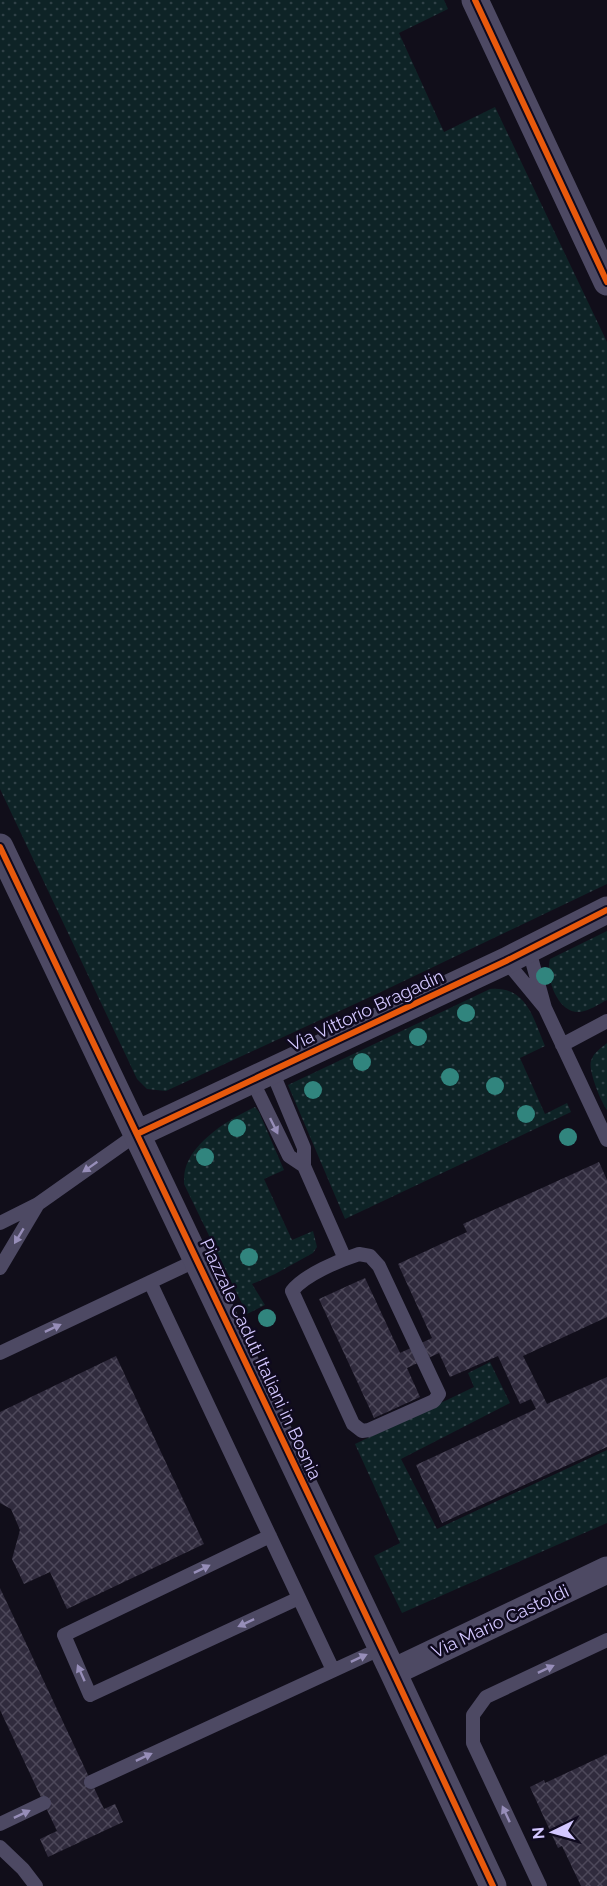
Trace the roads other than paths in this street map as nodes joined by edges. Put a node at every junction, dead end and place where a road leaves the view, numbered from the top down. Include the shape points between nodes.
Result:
1 (475, 0) edge
2 (607, 282) edge
3 (0, 847) edge
4 (607, 910) edge
5 (517, 955) junction
6 (545, 1008) junction
7 (607, 1021) edge
8 (562, 1045) junction
9 (262, 1075) junction
10 (137, 1134) junction
11 (607, 1140) edge
12 (304, 1166) junction
13 (38, 1204) junction
14 (0, 1223) edge
15 (345, 1259) junction
16 (197, 1260) junction
17 (0, 1268) edge
18 (150, 1282) junction
19 (0, 1353) edge
20 (270, 1536) junction
21 (607, 1570) edge
22 (299, 1598) junction
23 (607, 1640) edge
24 (382, 1648) junction
25 (333, 1670) junction
26 (393, 1672) junction
27 (91, 1782) dead end
28 (44, 1803) dead end
29 (0, 1824) edge
30 (0, 1847) edge
31 (36, 1886) edge
32 (493, 1886) edge
33 (540, 1886) edge

1 - 2 street
3 - 10 street, Piazzale Caduti Italiani in Bosnia
4 - 5 street, Via Vittorio Bragadin
5 - 6 lane
5 - 6 lane
5 - 9 street, Via Vittorio Bragadin
6 - 8 lane
7 - 8 lane
8 - 11 lane
9 - 10 street, Via Vittorio Bragadin
9 - 12 lane via 304,1148
9 -> 12 lane via 289,1156
10 -> 13 lane
10 - 16 street, Piazzale Caduti Italiani in Bosnia
12 - 15 lane
13 - 14 lane
13 -> 17 lane
15 - 15 lane via 297,1284 292,1291 353,1424 362,1431 434,1401 439,1394 379,1266 370,1256 359,1254
16 - 18 lane
16 - 24 street, Piazzale Caduti Italiani in Bosnia
19 -> 18 lane
18 - 20 lane
20 - 22 lane
22 -> 20 lane via 90,1695 64,1635
21 - 26 street, Via Mario Castoldi
22 - 25 lane
33 -> 23 lane via 473,1743 473,1715 486,1697
25 -> 24 lane
24 - 26 street, Piazzale Caduti Italiani in Bosnia
27 -> 25 lane
26 - 32 street, Piazzale Caduti Italiani in Bosnia
29 -> 28 lane
30 - 31 lane

